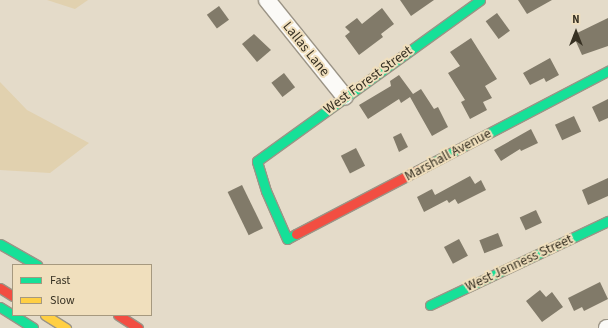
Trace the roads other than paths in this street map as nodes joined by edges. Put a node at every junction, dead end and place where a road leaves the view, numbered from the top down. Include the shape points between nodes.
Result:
1 (266, 0) edge
2 (478, 1) edge
3 (608, 71) edge
4 (345, 97) junction
5 (257, 160) joint
6 (608, 221) edge
7 (0, 244) edge
8 (35, 264) edge
9 (0, 288) edge
10 (12, 295) edge
11 (430, 306) dead end
12 (0, 307) edge
13 (12, 315) edge
14 (14, 316) edge
15 (47, 316) edge
16 (120, 316) edge
17 (33, 328) edge
18 (66, 328) edge
19 (138, 328) edge

1 - 4 street, Lallas Lane
2 - 4 main road, West Forest Street
3 - 5 main road, Marshall Avenue via 288,239 266,191
4 - 5 main road, West Forest Street
6 - 11 main road, West Jenness Street
7 - 8 main road
9 - 10 main road
12 - 13 main road
14 - 17 main road
15 - 18 main road
16 - 19 main road

